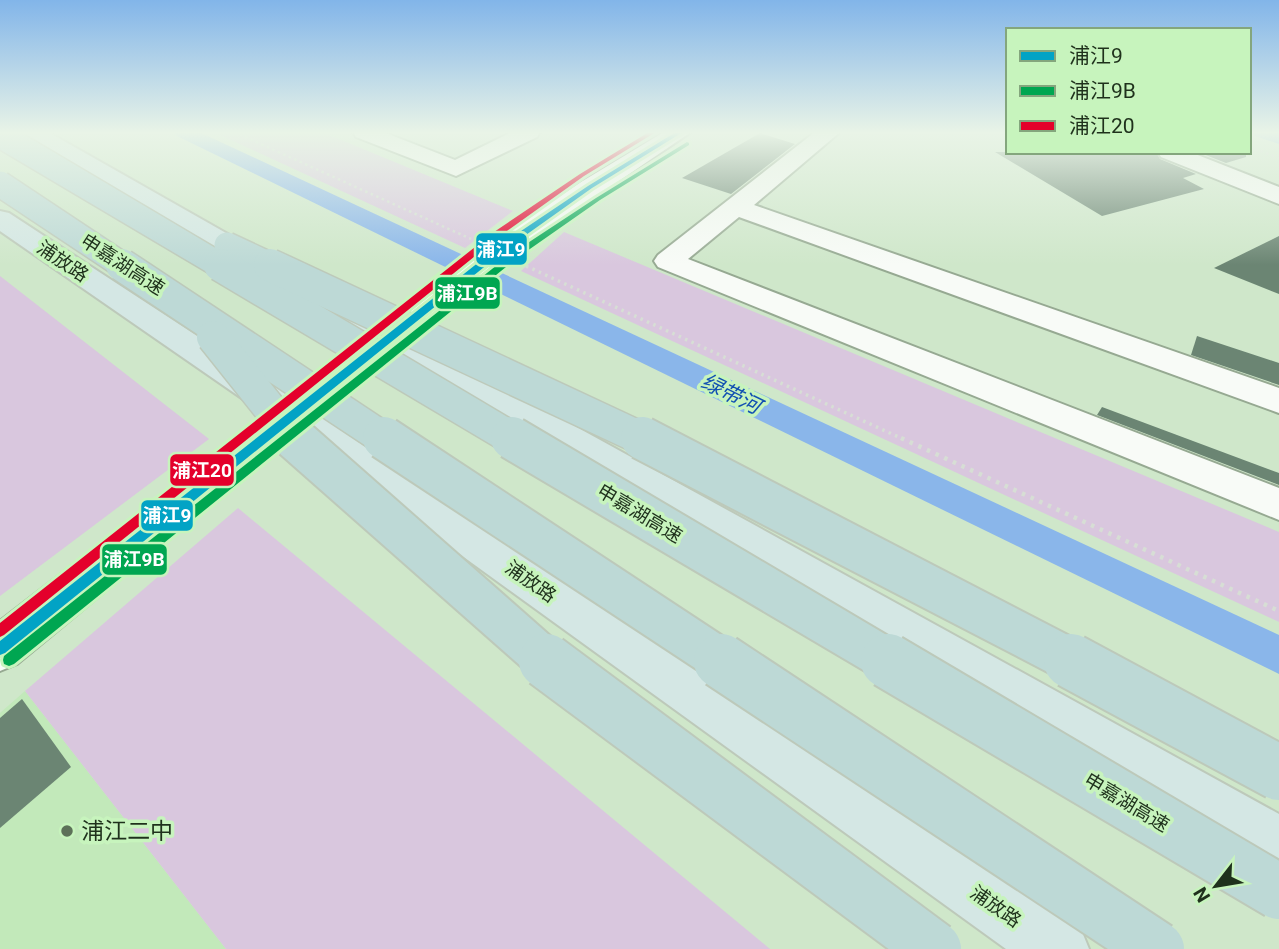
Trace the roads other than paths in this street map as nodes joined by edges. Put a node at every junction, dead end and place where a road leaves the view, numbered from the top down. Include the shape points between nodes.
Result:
1 (70, 176) edge
2 (110, 176) edge
3 (608, 176) edge
4 (774, 176) edge
5 (1230, 176) edge
6 (0, 184) edge
7 (102, 195) junction
8 (1279, 196) edge
9 (735, 207) junction
10 (0, 219) edge
11 (190, 308) junction
12 (389, 338) junction
13 (1279, 401) edge
14 (293, 416) junction
15 (1279, 504) edge
16 (0, 649) edge
17 (1279, 773) edge
18 (1279, 845) edge
19 (1279, 892) edge
20 (934, 949) edge
21 (1058, 949) edge
22 (1157, 949) edge

1 - 7 highway, 申嘉湖高速, bridge
2 - 12 main road
3 - 12 street via 506,245
4 - 9 street
5 - 8 street
6 - 11 highway, 申嘉湖高速, bridge
7 - 17 highway, bridge via 198,231 621,427
7 - 19 highway, 申嘉湖高速, bridge
9 - 13 street
9 - 15 street via 668,261
10 - 14 main road, 浦放路
11 - 20 highway, bridge via 299,444 530,649
11 - 22 highway, 申嘉湖高速, bridge
12 - 14 street
12 - 18 main road
14 - 16 street
14 - 21 main road, 浦放路

